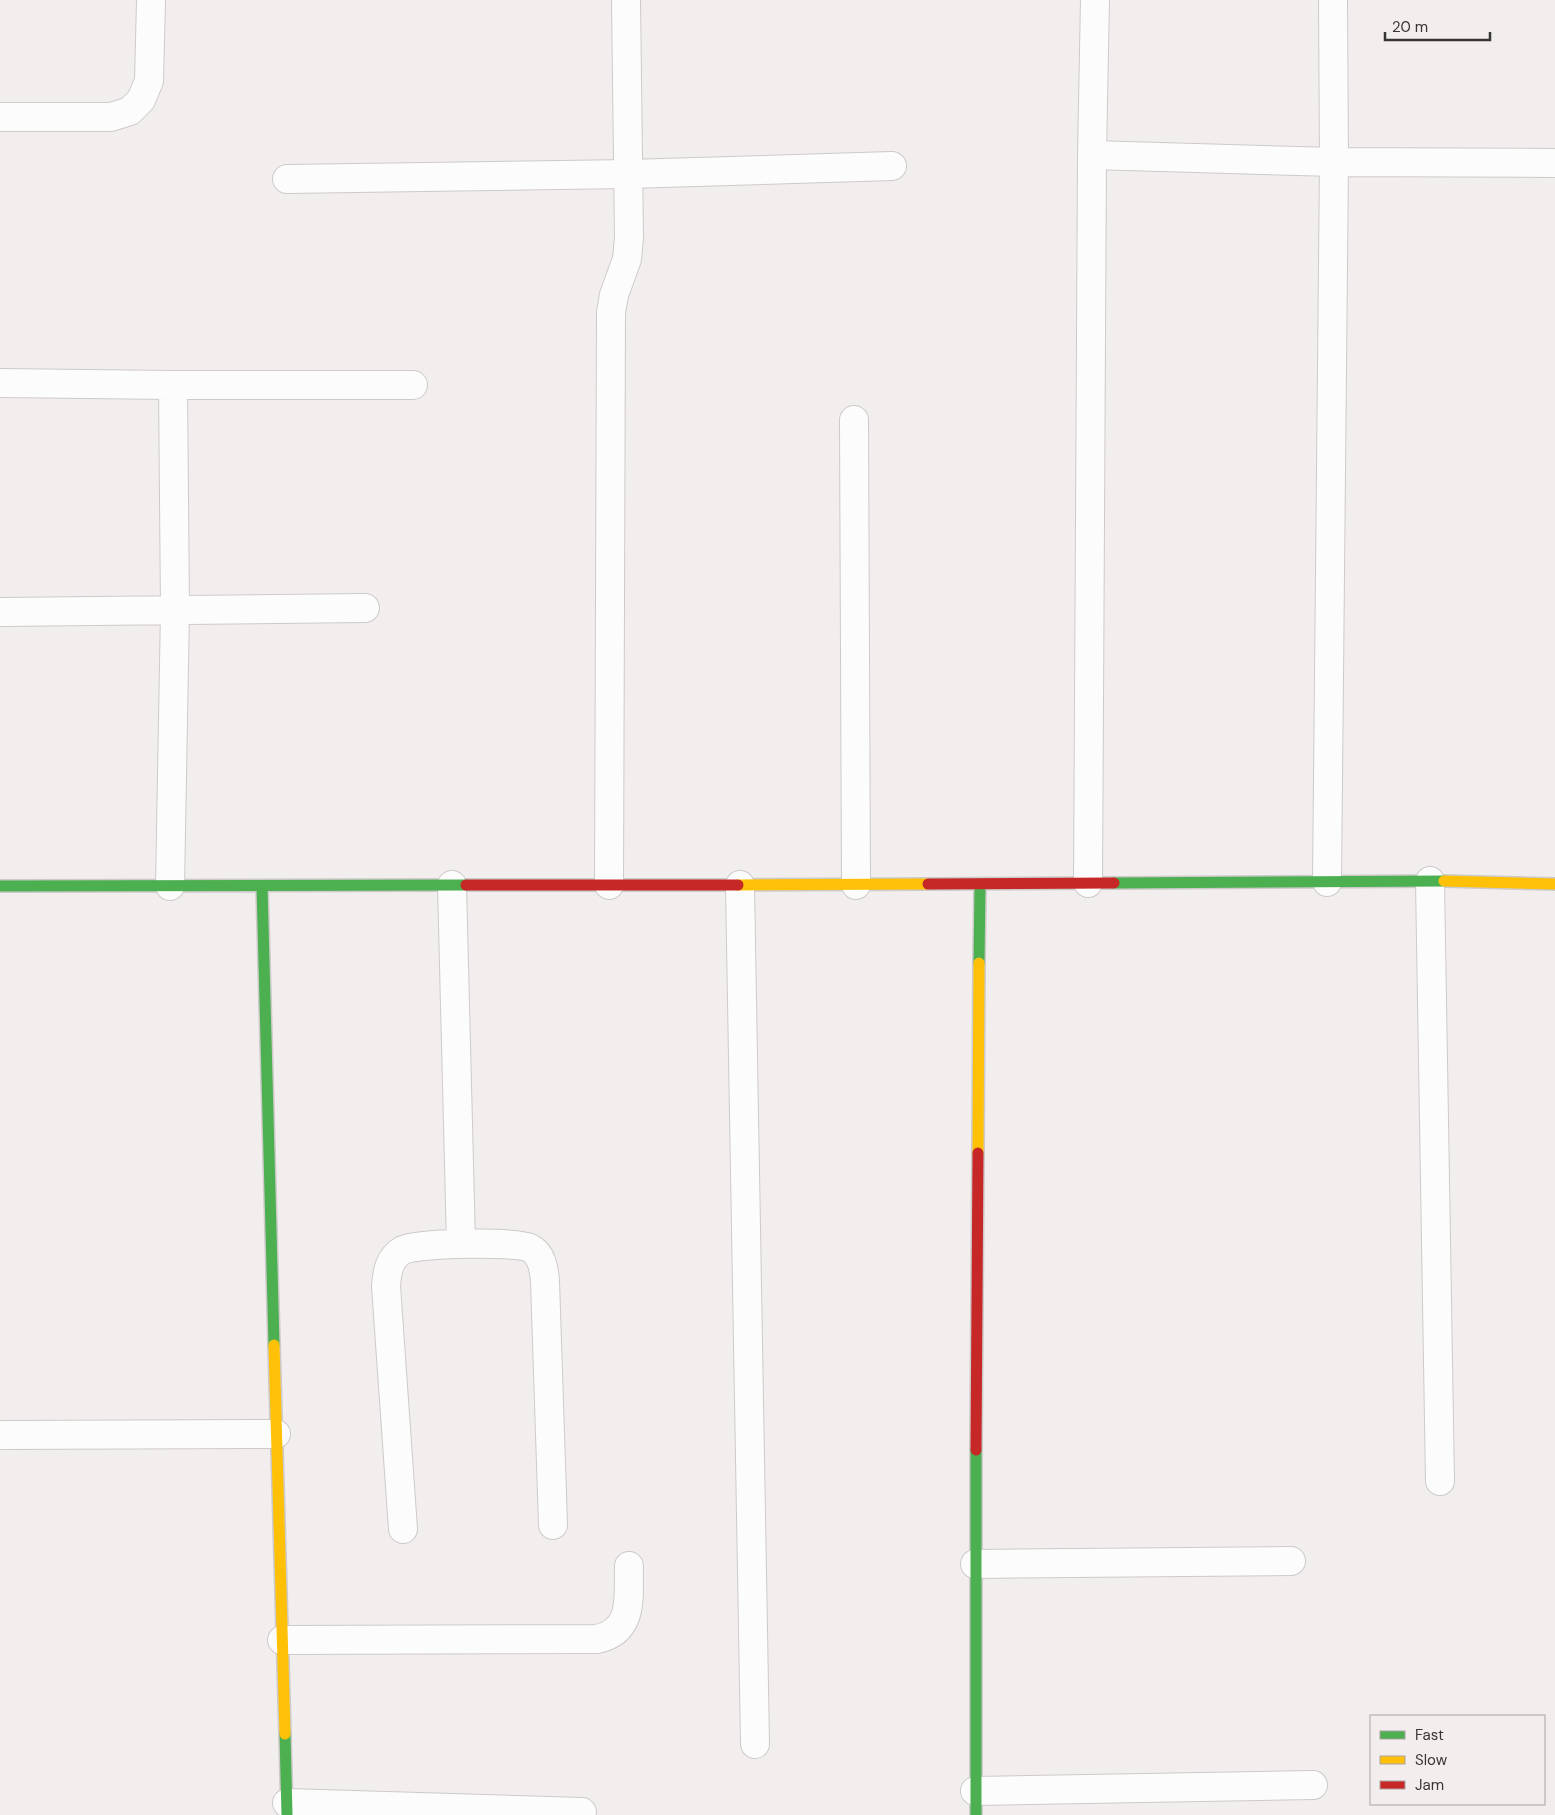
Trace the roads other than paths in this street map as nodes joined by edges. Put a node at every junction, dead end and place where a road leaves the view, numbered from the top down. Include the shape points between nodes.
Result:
1 (626, 0) edge
2 (1095, 0) edge
3 (1333, 0) edge
4 (151, 1) edge
5 (0, 117) edge
6 (1092, 155) junction
7 (1334, 162) junction
8 (1555, 163) edge
9 (892, 166) dead end
10 (628, 174) junction
11 (287, 179) dead end
12 (0, 383) edge
13 (173, 385) junction
14 (413, 385) dead end
15 (854, 420) dead end
16 (365, 608) dead end
17 (175, 610) junction
18 (0, 612) edge
19 (1430, 881) junction
20 (1327, 882) junction
21 (1088, 883) junction
22 (980, 884) junction
23 (1555, 884) edge
24 (452, 885) junction
25 (609, 885) junction
26 (740, 885) junction
27 (856, 885) junction
28 (0, 886) edge
29 (170, 886) junction
30 (262, 886) junction
31 (461, 1244) junction
32 (0, 1434) edge
33 (276, 1434) junction
34 (1440, 1481) dead end
35 (553, 1525) dead end
36 (403, 1530) dead end
37 (1291, 1561) dead end
38 (975, 1564) junction
39 (628, 1566) dead end
40 (282, 1640) junction
41 (755, 1744) dead end
42 (1313, 1785) dead end
43 (976, 1803) edge
44 (287, 1809) edge
45 (582, 1812) dead end

1 - 10 street
2 - 6 street
3 - 7 street
4 - 5 street via 149,81 141,100 130,111 111,117
6 - 7 street
6 - 21 street
7 - 8 street
7 - 20 street
9 - 10 street
10 - 11 street
10 - 25 street via 627,259 611,312
12 - 13 street
13 - 14 street
13 - 17 street
15 - 27 street
16 - 17 street
17 - 18 street
17 - 29 street
19 - 20 street
19 - 23 street
19 - 34 street
20 - 21 street
21 - 22 street
22 - 27 street
22 - 38 street
24 - 25 street
24 - 30 street
24 - 31 street
25 - 26 street
26 - 27 street
26 - 41 street
28 - 29 street
29 - 30 street
30 - 33 street
31 - 35 street via 518,1244 539,1256 543,1267
31 - 36 street via 404,1250 393,1258 387,1271
32 - 33 street
33 - 40 street
37 - 38 street
38 - 43 street
39 - 40 street via 628,1608 624,1621 617,1630 602,1638
40 - 44 street
42 - 43 street
44 - 45 street

